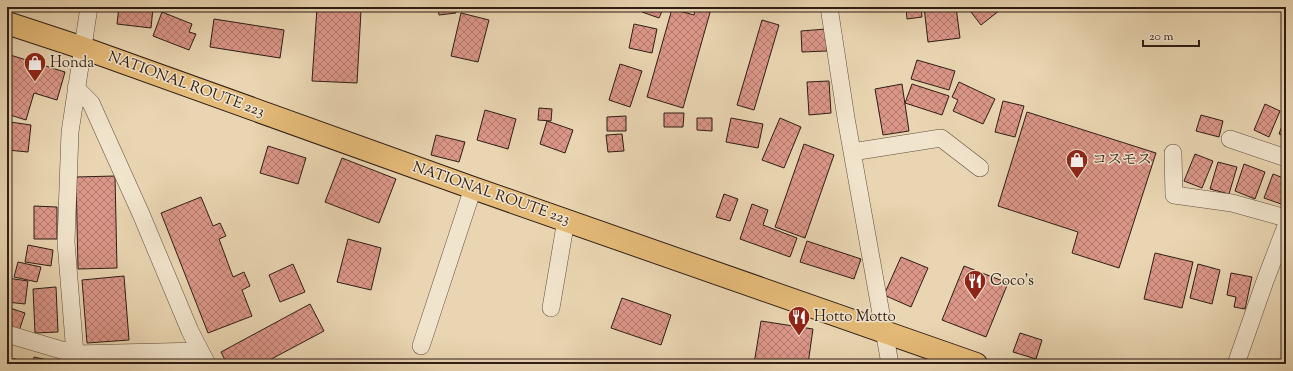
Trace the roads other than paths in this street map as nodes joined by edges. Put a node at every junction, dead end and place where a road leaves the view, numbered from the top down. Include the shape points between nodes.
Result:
1 (89, 7) edge
2 (829, 7) edge
3 (7, 23) edge
4 (83, 48) junction
5 (76, 88) junction
6 (1230, 139) dead end
7 (852, 152) junction
8 (1173, 153) dead end
9 (1286, 158) edge
10 (980, 168) dead end
11 (473, 188) junction
12 (1286, 218) edge
13 (566, 220) junction
14 (1286, 226) edge
15 (551, 308) dead end
16 (883, 331) junction
17 (7, 334) edge
18 (421, 346) dead end
19 (204, 357) edge
20 (74, 359) edge
21 (890, 364) edge
22 (976, 364) edge
23 (1236, 364) edge

1 - 4 street
2 - 7 street
3 - 4 highway, NATIONAL ROUTE 223
4 - 5 street
4 - 11 highway, NATIONAL ROUTE 223
5 - 19 street via 91,103 190,331
5 - 20 street via 70,132 66,242
6 - 9 street
7 - 10 street via 941,138
7 - 16 street
8 - 12 street via 1174,195 1232,203
11 - 13 highway, NATIONAL ROUTE 223
11 - 18 street
13 - 15 street
13 - 16 highway, NATIONAL ROUTE 223
14 - 23 street
16 - 21 street
16 - 22 highway, NATIONAL ROUTE 223
17 - 20 street
19 - 20 street

